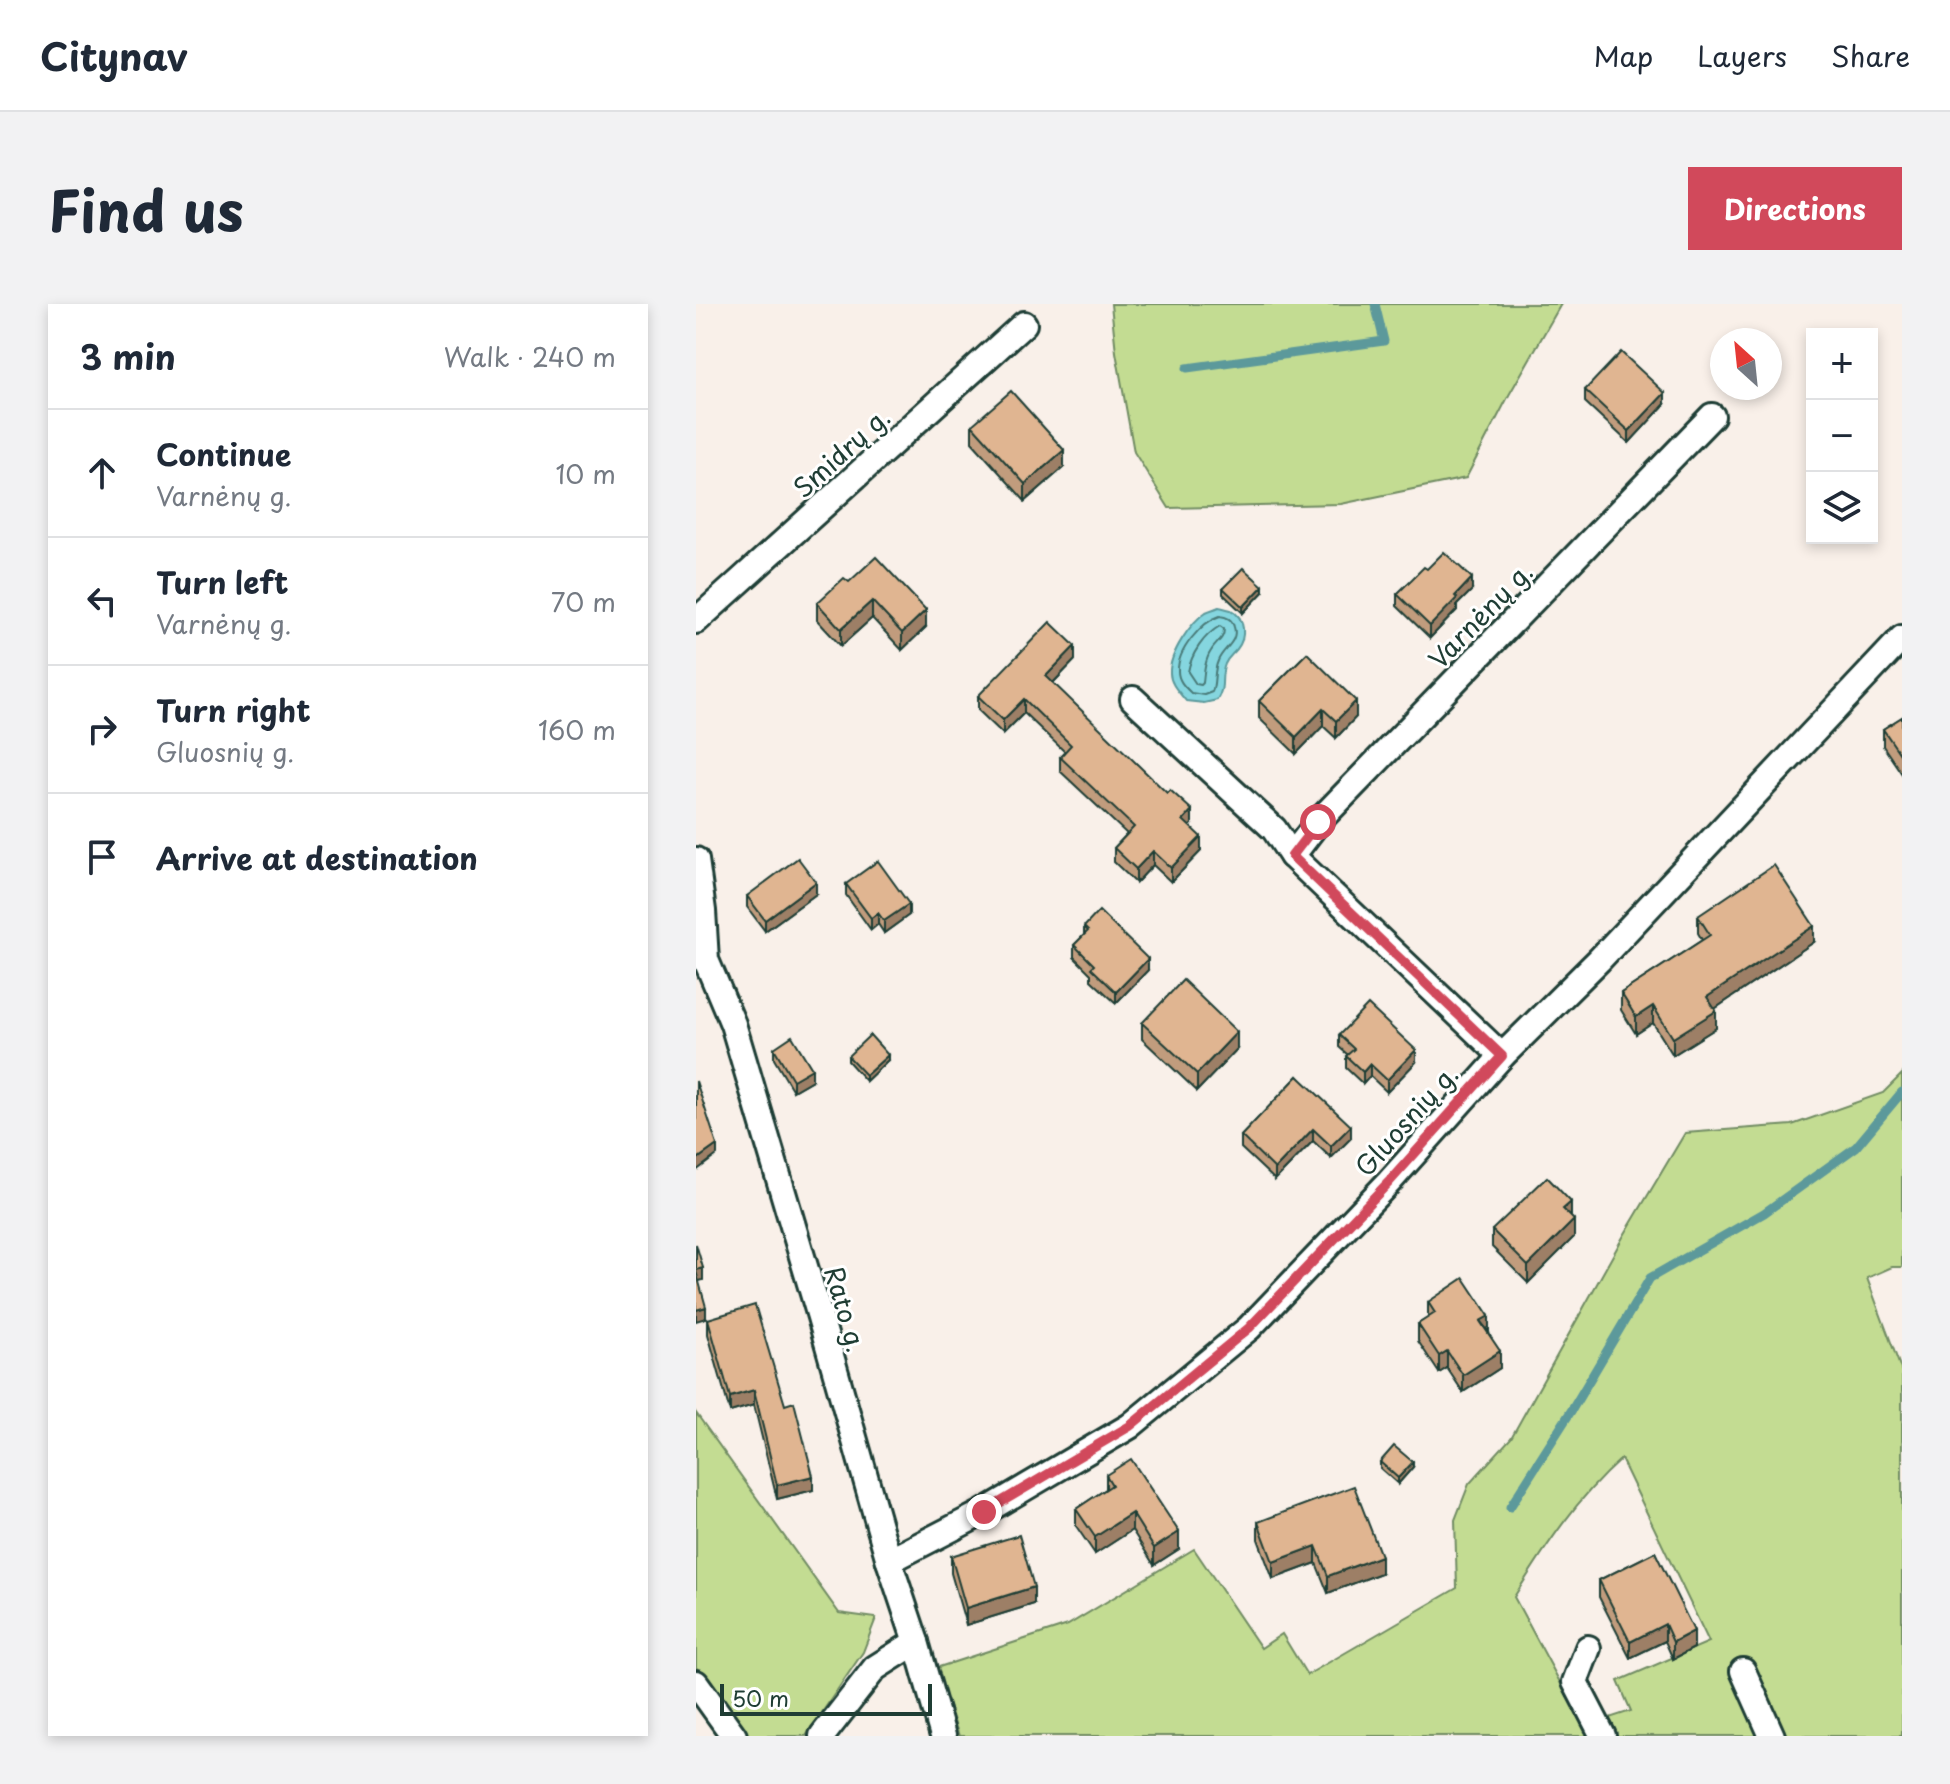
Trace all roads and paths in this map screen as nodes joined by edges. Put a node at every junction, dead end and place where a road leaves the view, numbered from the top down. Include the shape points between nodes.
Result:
1 (1024, 324) dead end
2 (1712, 416) dead end
3 (696, 621) edge
4 (1902, 638) edge
5 (1133, 699) dead end
6 (1292, 856) junction
7 (696, 860) edge
8 (701, 962) edge
9 (1502, 1056) junction
10 (889, 1561) junction
11 (916, 1642) junction
12 (1588, 1648) dead end
13 (1743, 1671) dead end
14 (696, 1683) edge
15 (734, 1736) edge
16 (822, 1736) edge
17 (943, 1736) edge
18 (1603, 1736) edge
19 (1772, 1736) edge

1 - 3 street, Smidrų g.
2 - 6 street, Varnėnų g. via 1318,822
4 - 9 street, Gluosnių g.
5 - 6 street via 1274,829
6 - 9 street
7 - 8 street, Rato g. via 703,911
8 - 10 street, Rato g. via 733,1024
9 - 10 street, Gluosnių g. via 1389,1182 1225,1348 1130,1426
10 - 11 street, Rato g.
11 - 16 street via 875,1668
11 - 17 street, Rato g.
12 - 18 street via 1575,1682
13 - 19 street
14 - 15 street

